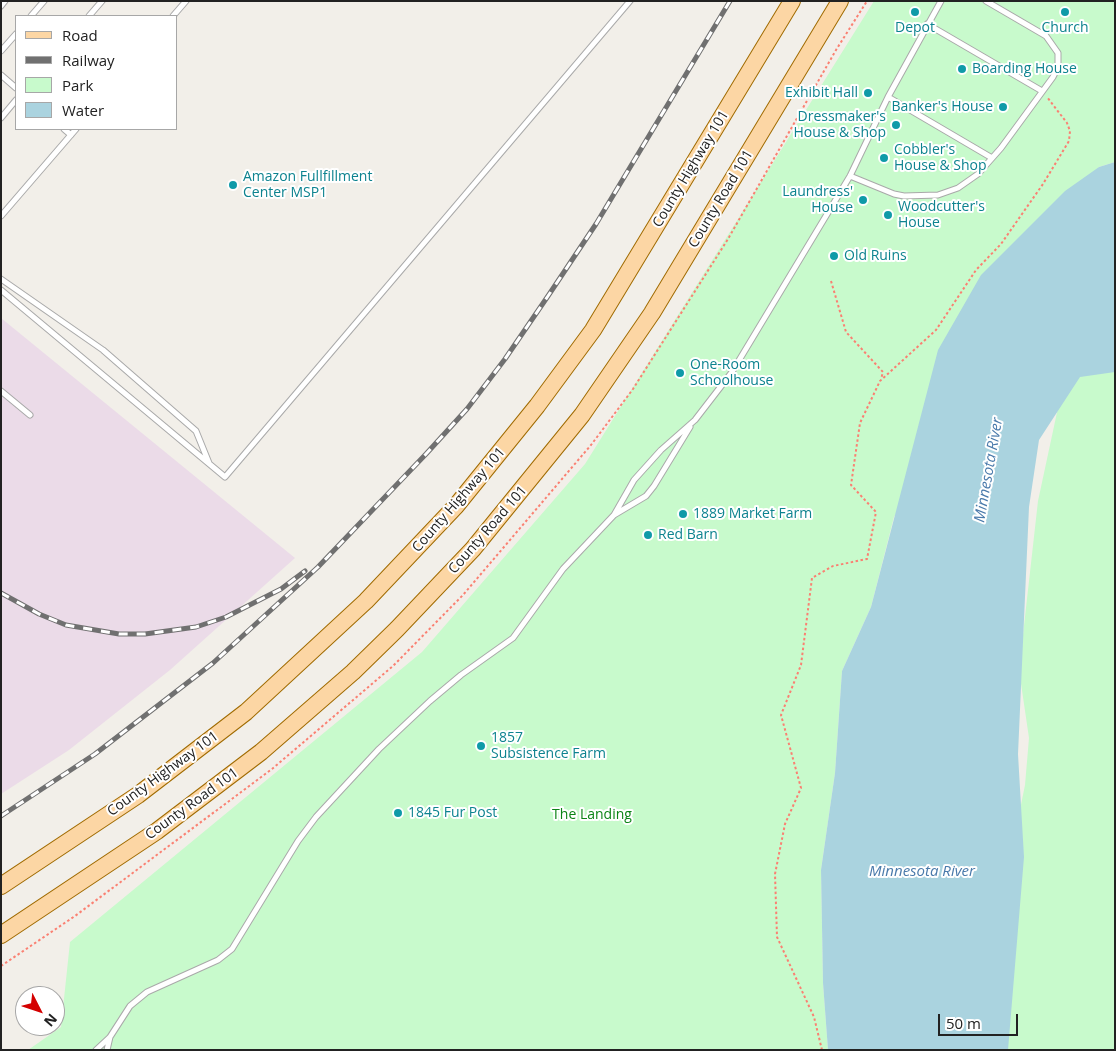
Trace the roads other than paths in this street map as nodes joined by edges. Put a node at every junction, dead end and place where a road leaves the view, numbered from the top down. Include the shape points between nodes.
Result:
1 (6, 1) edge
2 (44, 1) edge
3 (102, 1) edge
4 (186, 1) edge
5 (630, 1) edge
6 (792, 1) edge
7 (840, 1) edge
8 (941, 1) edge
9 (986, 1) edge
10 (1, 6) edge
11 (32, 15) edge
12 (90, 15) edge
13 (174, 15) edge
14 (927, 24) junction
15 (15, 35) edge
16 (1, 51) edge
17 (1, 75) edge
18 (15, 87) edge
19 (1042, 91) junction
20 (888, 97) junction
21 (15, 101) edge
22 (1, 118) edge
23 (65, 130) edge
24 (75, 130) edge
25 (71, 135) junction
26 (992, 158) junction
27 (850, 176) junction
28 (1, 216) edge
29 (1, 279) edge
30 (1, 290) edge
31 (1, 391) edge
32 (30, 415) dead end
33 (695, 420) junction
34 (210, 463) junction
35 (614, 515) junction
36 (1, 886) edge
37 (1, 935) edge
38 (110, 1037) junction
39 (96, 1050) edge
40 (107, 1050) edge

1 - 10 lane
2 - 11 lane
3 - 12 lane
4 - 13 lane
5 - 34 lane via 225,477
6 - 36 main road, County Highway 101 via 593,330 510,441 456,506 366,601 246,712 138,795
7 - 37 main road, County Road 101 via 652,313 582,415 473,549 352,672 261,752 157,831
8 - 14 lane
9 - 19 lane via 1046,36 1055,46 1058,67
14 - 19 lane
14 - 20 lane
15 - 16 lane
17 - 18 lane
19 - 26 lane
20 - 26 lane
20 - 27 lane
21 - 22 lane
23 - 25 lane
24 - 25 lane
25 - 28 lane
26 - 27 lane via 968,182 938,194 894,194
27 - 33 lane via 732,372
29 - 34 lane via 103,350 196,431
30 - 34 lane
31 - 32 lane
33 - 35 lane via 634,480
33 - 35 lane via 646,496
35 - 38 lane via 563,569 513,638 430,702 379,749 316,817 232,949 218,960 147,992 130,1006
38 - 39 lane
38 - 40 lane

